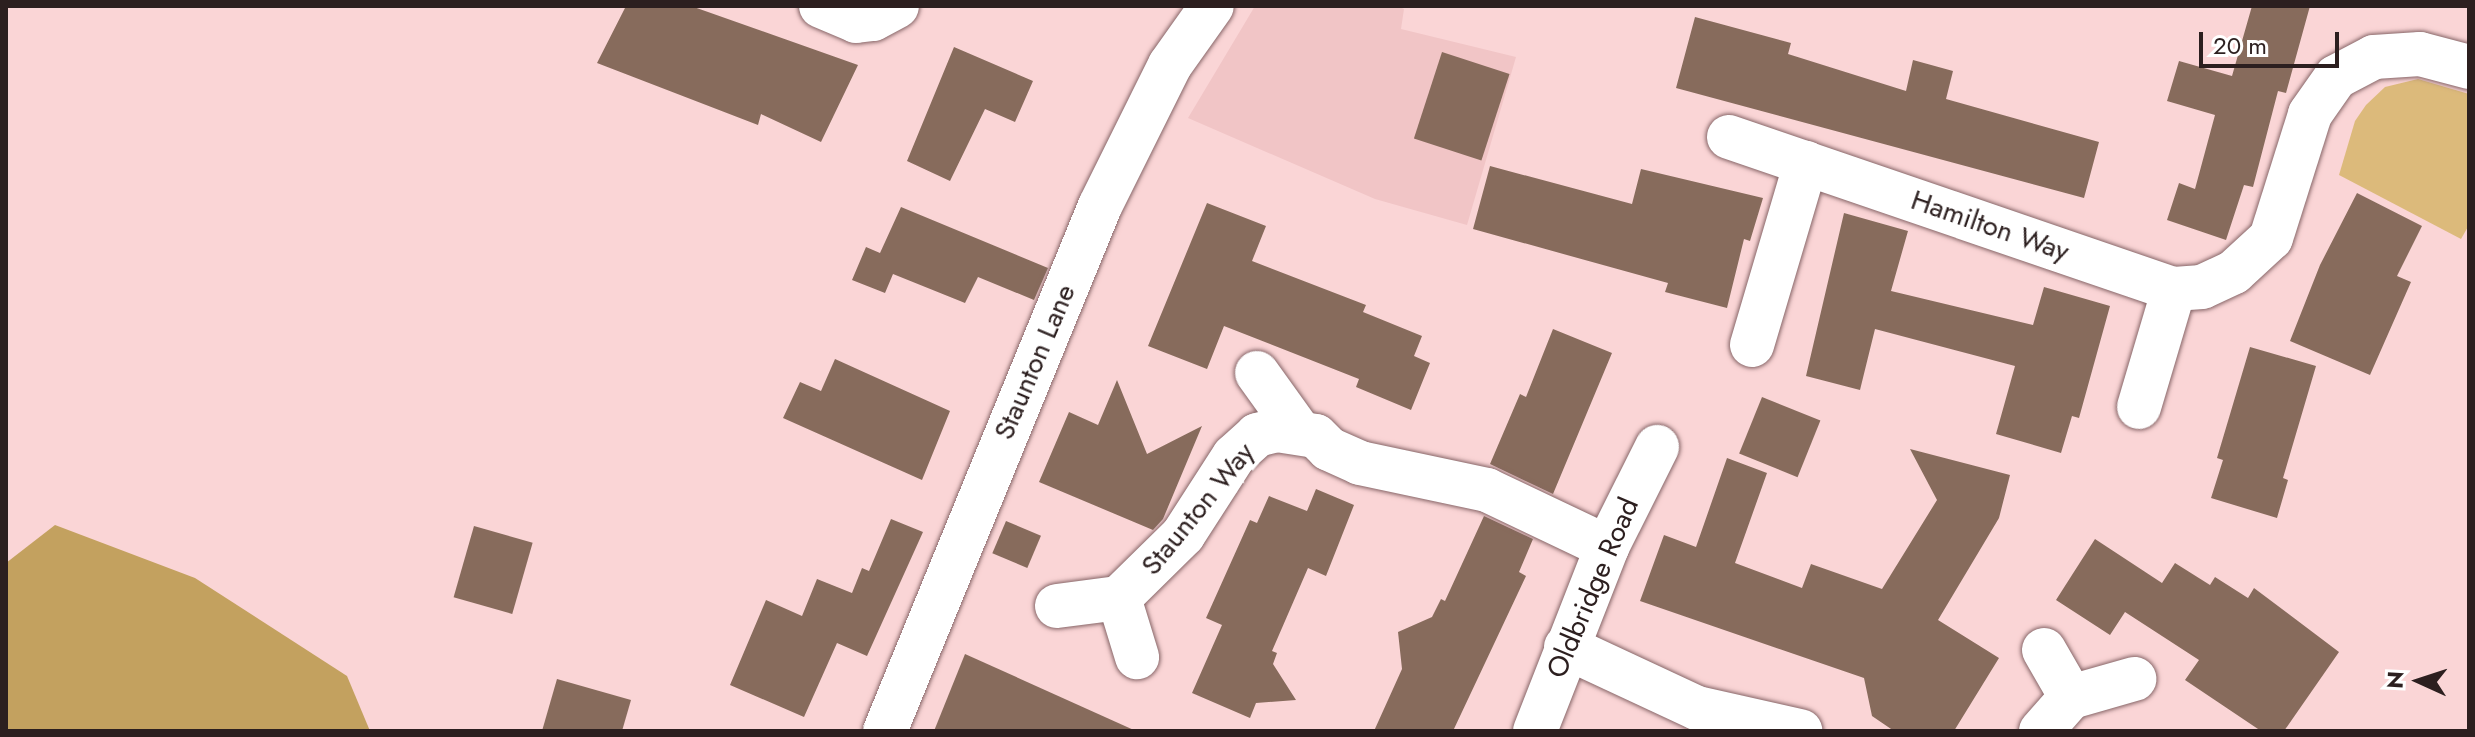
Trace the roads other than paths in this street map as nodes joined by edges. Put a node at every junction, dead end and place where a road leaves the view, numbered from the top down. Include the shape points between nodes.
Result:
1 (821, 6) edge
2 (897, 6) edge
3 (1212, 6) edge
4 (2469, 67) edge
5 (1729, 137) dead end
6 (1806, 163) junction
7 (2174, 289) junction
8 (1752, 345) dead end
9 (1257, 373) dead end
10 (2139, 407) dead end
11 (1298, 430) junction
12 (1657, 447) dead end
13 (1607, 547) junction
14 (1119, 598) junction
15 (1057, 606) dead end
16 (1566, 647) junction
17 (2044, 650) dead end
18 (1137, 657) dead end
19 (2134, 679) dead end
20 (2071, 697) junction
21 (885, 731) edge
22 (1535, 731) edge
23 (1800, 731) edge
24 (2041, 731) edge

1 - 2 street via 856,21
3 - 21 street, Staunton Lane via 1170,65 1100,206
4 - 7 street, Hamilton Way via 2420,54 2374,57 2336,77 2310,114 2271,238 2234,272 2202,287
5 - 6 street, Hamilton Way
6 - 7 street, Hamilton Way
6 - 8 street
7 - 10 street
9 - 11 street
11 - 13 street via 1360,463 1487,490
11 - 14 street, Staunton Way via 1257,435 1245,446 1183,535
12 - 13 street, Oldbridge Road
13 - 16 street, Oldbridge Road
14 - 15 street, Staunton Way
14 - 18 street
16 - 22 street, Oldbridge Road
16 - 23 street via 1697,708
17 - 20 street
19 - 20 street
20 - 24 street

